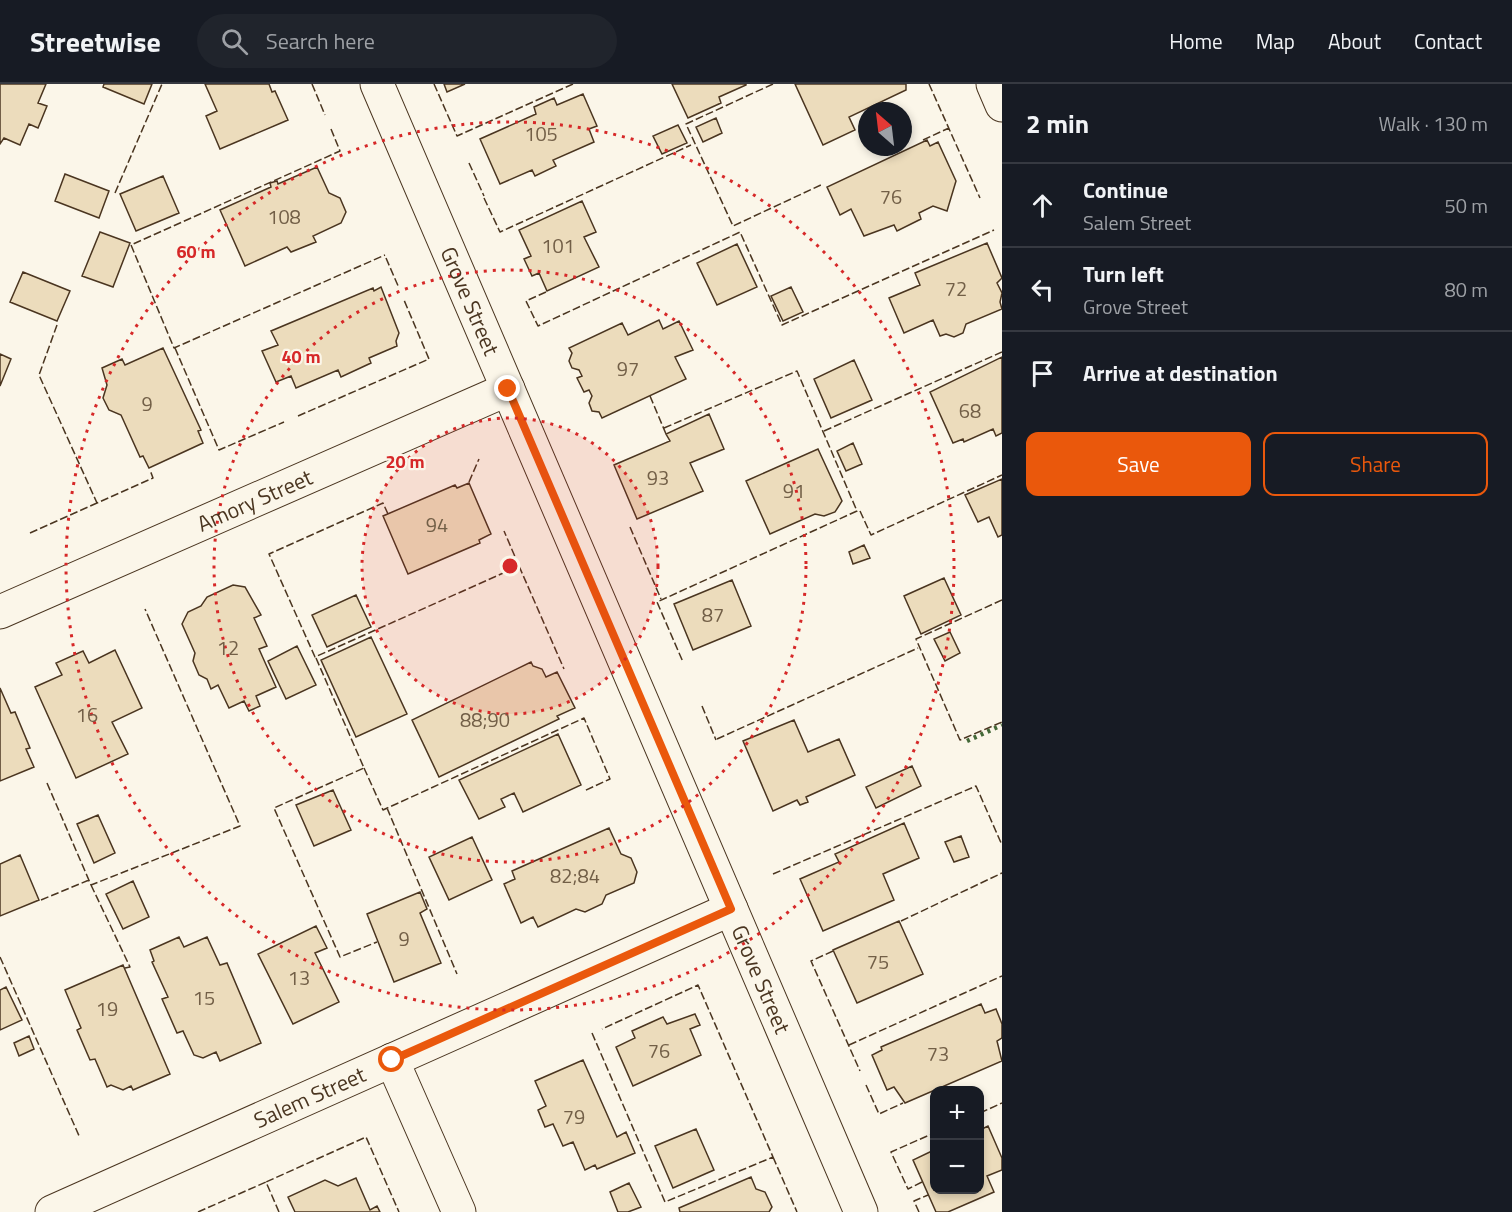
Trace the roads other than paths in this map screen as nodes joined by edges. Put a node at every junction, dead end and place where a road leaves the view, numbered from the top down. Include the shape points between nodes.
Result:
1 (377, 84) edge
2 (993, 84) edge
3 (1002, 105) edge
4 (508, 389) junction
5 (0, 612) edge
6 (731, 909) junction
7 (392, 1060) junction
8 (52, 1212) edge
9 (459, 1212) edge
10 (861, 1212) edge

1 - 4 street, Grove Street
2 - 3 street
4 - 5 street, Amory Street
4 - 6 street, Grove Street
6 - 7 street, Salem Street
6 - 10 street, Grove Street
7 - 8 street, Salem Street
7 - 9 street

